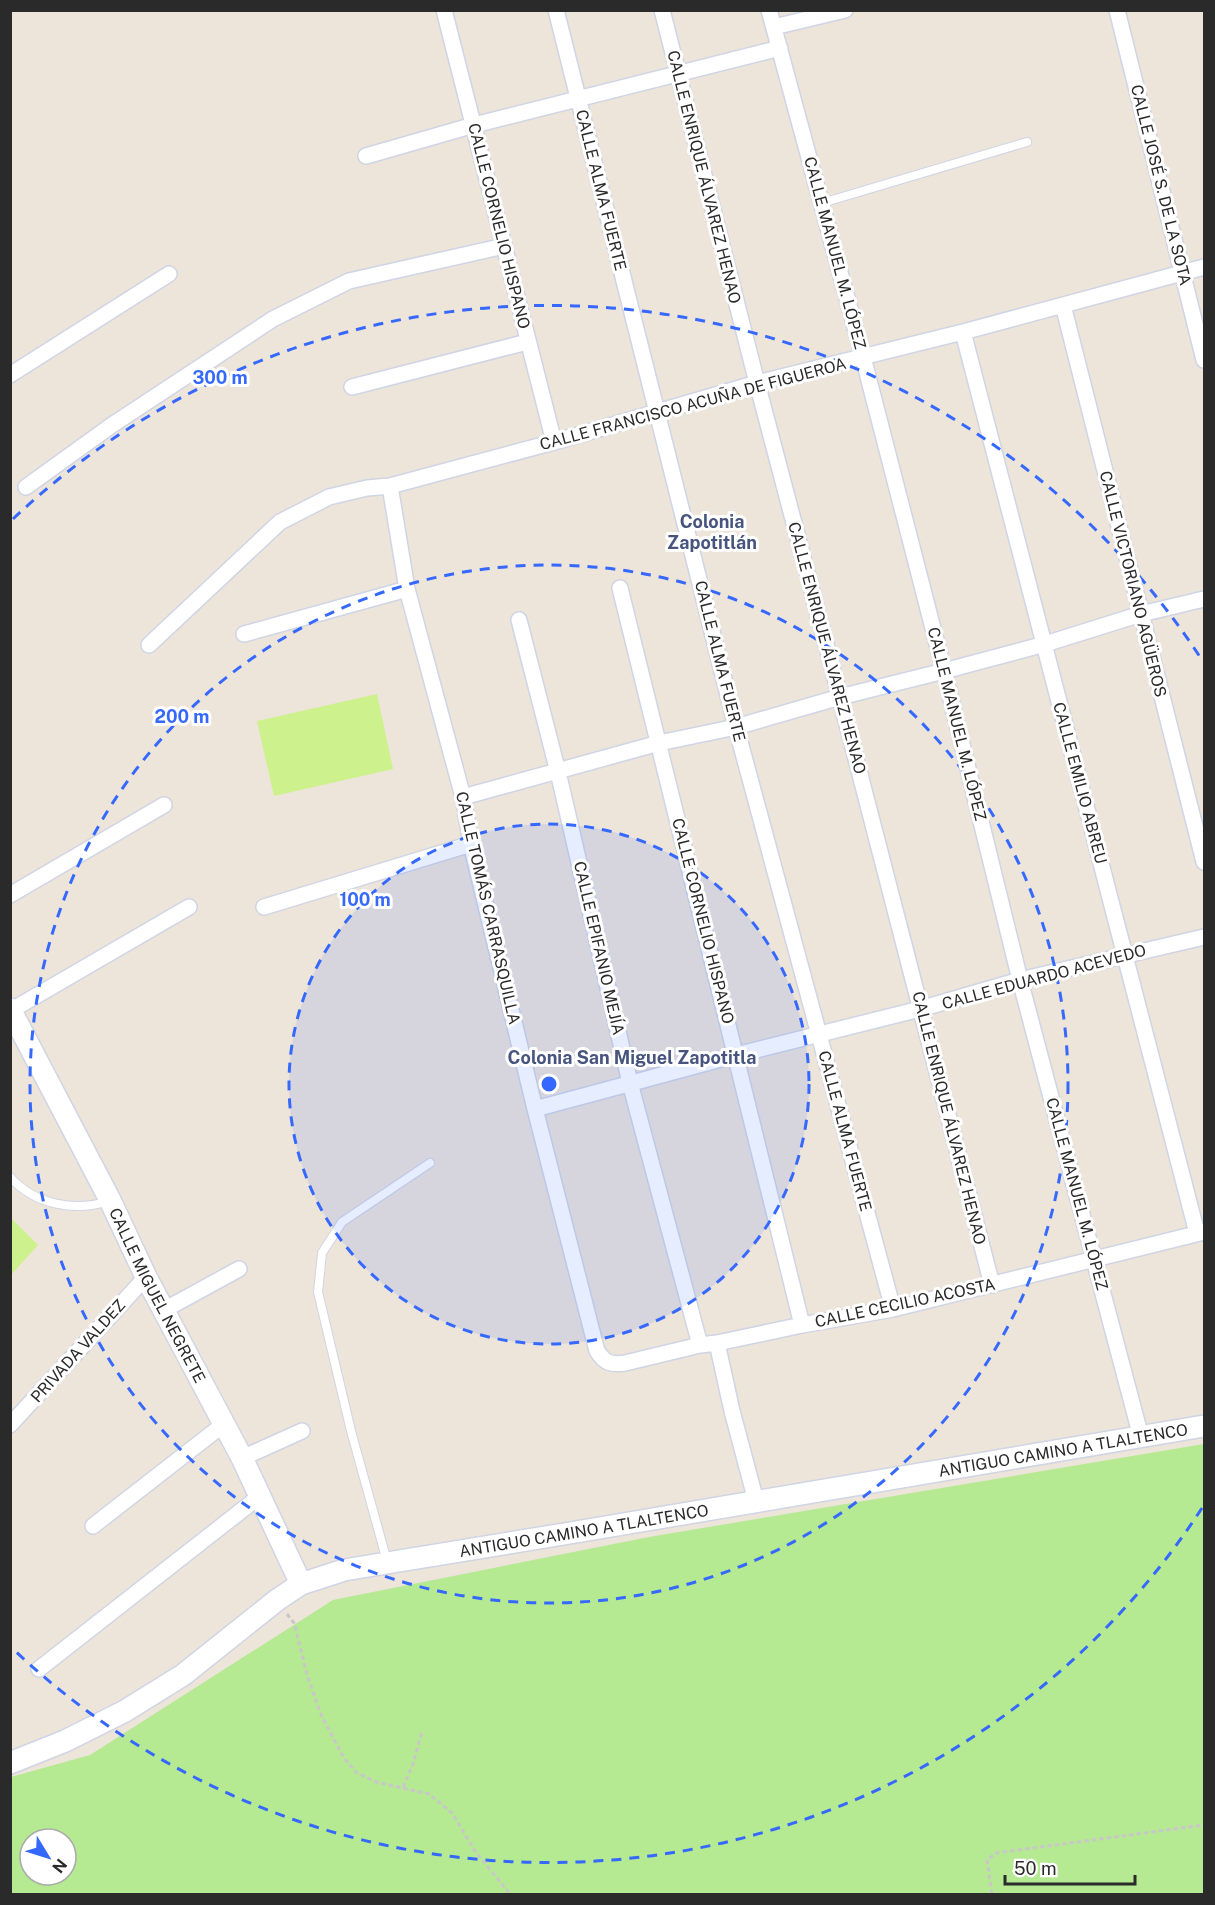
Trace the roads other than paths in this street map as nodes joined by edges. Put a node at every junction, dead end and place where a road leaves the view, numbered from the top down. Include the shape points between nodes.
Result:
1 (444, 10) edge
2 (555, 10) edge
3 (662, 10) edge
4 (769, 10) edge
5 (845, 10) edge
6 (1117, 10) edge
7 (774, 27) junction
8 (780, 48) junction
9 (678, 74) junction
10 (578, 98) junction
11 (474, 125) junction
12 (1027, 142) dead end
13 (366, 156) dead end
14 (822, 203) junction
15 (504, 246) junction
16 (1204, 267) edge
17 (1184, 272) junction
18 (169, 274) dead end
19 (1063, 305) junction
20 (963, 332) junction
21 (527, 342) junction
22 (863, 357) junction
23 (1204, 360) edge
24 (10, 375) edge
25 (757, 383) junction
26 (352, 387) dead end
27 (657, 411) junction
28 (554, 442) junction
29 (390, 486) junction
30 (26, 488) dead end
31 (620, 588) dead end
32 (408, 589) junction
33 (1204, 599) edge
34 (1141, 614) junction
35 (519, 620) dead end
36 (244, 634) dead end
37 (1044, 644) junction
38 (148, 645) dead end
39 (944, 671) junction
40 (840, 697) junction
41 (736, 727) junction
42 (659, 743) junction
43 (558, 772) junction
44 (463, 797) junction
45 (164, 805) dead end
46 (471, 843) junction
47 (1204, 862) edge
48 (10, 895) edge
49 (189, 907) dead end
50 (264, 907) dead end
51 (1204, 937) edge
52 (1125, 954) junction
53 (1020, 980) junction
54 (920, 1009) junction
55 (11, 1010) edge
56 (819, 1034) junction
57 (736, 1055) junction
58 (630, 1083) junction
59 (535, 1109) junction
60 (430, 1163) dead end
61 (10, 1177) edge
62 (110, 1200) junction
63 (1201, 1232) edge
64 (1095, 1259) junction
65 (239, 1269) dead end
66 (146, 1277) junction
67 (992, 1285) junction
68 (892, 1309) junction
69 (164, 1310) junction
70 (802, 1325) junction
71 (717, 1343) junction
72 (700, 1345) junction
73 (604, 1362) joint
74 (224, 1424) junction
75 (10, 1425) edge
76 (1204, 1426) edge
77 (303, 1431) dead end
78 (1141, 1437) junction
79 (242, 1458) junction
80 (260, 1496) junction
81 (756, 1501) junction
82 (93, 1526) dead end
83 (388, 1562) junction
84 (301, 1584) junction
85 (39, 1669) dead end
86 (10, 1763) edge

1 - 11 street, CALLE CORNELIO HISPANO
2 - 10 street, CALLE ALMA FUERTE
3 - 9 street, CALLE ENRIQUE ÁLVAREZ HENAO
4 - 7 street, CALLE MANUEL M. LÓPEZ
5 - 7 street
6 - 17 street, CALLE JOSÉ S. DE LA SOTA
7 - 8 street, CALLE MANUEL M. LÓPEZ
8 - 9 street
8 - 14 street, CALLE MANUEL M. LÓPEZ
9 - 10 street
9 - 25 street, CALLE ENRIQUE ÁLVAREZ HENAO
10 - 11 street
10 - 27 street, CALLE ALMA FUERTE
11 - 13 street
11 - 15 street, CALLE CORNELIO HISPANO
12 - 14 lane
14 - 22 street, CALLE MANUEL M. LÓPEZ
15 - 21 street, CALLE CORNELIO HISPANO
15 - 30 street via 349,280 273,319 112,425
16 - 17 street, CALLE FRANCISCO ACUÑA DE FIGUEROA
17 - 19 street, CALLE FRANCISCO ACUÑA DE FIGUEROA
17 - 23 street, CALLE JOSÉ S. DE LA SOTA
18 - 24 street
19 - 20 street, CALLE FRANCISCO ACUÑA DE FIGUEROA
19 - 34 street, CALLE VICTORIANO AGÜEROS
20 - 22 street, CALLE FRANCISCO ACUÑA DE FIGUEROA
20 - 37 street, CALLE EMILIO ABREU
21 - 26 street
21 - 28 street, CALLE CORNELIO HISPANO
22 - 25 street, CALLE FRANCISCO ACUÑA DE FIGUEROA
22 - 39 street, CALLE MANUEL M. LÓPEZ
25 - 27 street, CALLE FRANCISCO ACUÑA DE FIGUEROA
25 - 40 street, CALLE ENRIQUE ÁLVAREZ HENAO
27 - 28 street, CALLE FRANCISCO ACUÑA DE FIGUEROA
27 - 41 street, CALLE ALMA FUERTE
28 - 29 street, CALLE FRANCISCO ACUÑA DE FIGUEROA
29 - 32 street, CALLE TOMÁS CARRASQUILLA
29 - 38 street, CALLE FRANCISCO ACUÑA DE FIGUEROA via 329,497 280,522
31 - 42 street, CALLE CORNELIO HISPANO
32 - 36 street
32 - 44 street, CALLE TOMÁS CARRASQUILLA
33 - 34 street
34 - 37 street
34 - 47 street, CALLE VICTORIANO AGÜEROS
35 - 43 street, CALLE EPIFANIO MEJÍA
37 - 39 street
37 - 52 street, CALLE EMILIO ABREU
39 - 40 street
39 - 53 street, CALLE MANUEL M. LÓPEZ
40 - 41 street
40 - 54 street, CALLE ENRIQUE ÁLVAREZ HENAO
41 - 42 street
41 - 56 street, CALLE ALMA FUERTE
42 - 43 street
42 - 57 street, CALLE CORNELIO HISPANO
43 - 44 street
43 - 58 street, CALLE EPIFANIO MEJÍA
44 - 46 street, CALLE TOMÁS CARRASQUILLA
45 - 48 street
46 - 50 street
46 - 59 street, CALLE TOMÁS CARRASQUILLA
49 - 55 street
51 - 52 street, CALLE EDUARDO ACEVEDO
52 - 53 street, CALLE EDUARDO ACEVEDO
52 - 63 street, CALLE EMILIO ABREU
53 - 54 street, CALLE EDUARDO ACEVEDO
53 - 64 street, CALLE MANUEL M. LÓPEZ
54 - 56 street, CALLE EDUARDO ACEVEDO
54 - 67 street, CALLE ENRIQUE ÁLVAREZ HENAO
55 - 62 street, CALLE MIGUEL NEGRETE
56 - 57 street, CALLE EDUARDO ACEVEDO
56 - 68 street, CALLE ALMA FUERTE
57 - 58 street, CALLE EDUARDO ACEVEDO
57 - 70 street, CALLE CORNELIO HISPANO
58 - 59 street, CALLE EDUARDO ACEVEDO
58 - 72 street, CALLE EPIFANIO MEJÍA
59 - 73 street, CALLE TOMÁS CARRASQUILLA via 597,1351
60 - 83 lane via 342,1222 322,1253 318,1292
61 - 62 lane via 48,1202 71,1206
62 - 66 street, CALLE MIGUEL NEGRETE
63 - 64 street, CALLE CECILIO ACOSTA
64 - 67 street, CALLE CECILIO ACOSTA
64 - 78 street, CALLE MANUEL M. LÓPEZ
65 - 69 street
66 - 69 street, CALLE MIGUEL NEGRETE
66 - 75 street, PRIVADA VALDEZ
67 - 68 street, CALLE CECILIO ACOSTA
68 - 70 street, CALLE CECILIO ACOSTA
69 - 74 street, CALLE MIGUEL NEGRETE
70 - 71 street, CALLE CECILIO ACOSTA
71 - 72 street, CALLE CECILIO ACOSTA
71 - 81 street
72 - 73 street, CALLE CECILIO ACOSTA via 613,1365
74 - 79 street, CALLE MIGUEL NEGRETE
74 - 82 street
76 - 78 street, ANTIGUO CAMINO A TLALTENCO
77 - 79 street
78 - 81 street, ANTIGUO CAMINO A TLALTENCO
79 - 80 street, CALLE MIGUEL NEGRETE
80 - 84 street, CALLE MIGUEL NEGRETE
80 - 85 street
81 - 83 street, ANTIGUO CAMINO A TLALTENCO
83 - 84 street, ANTIGUO CAMINO A TLALTENCO via 344,1570
84 - 86 street, ANTIGUO CAMINO A TLALTENCO via 183,1675 125,1711

